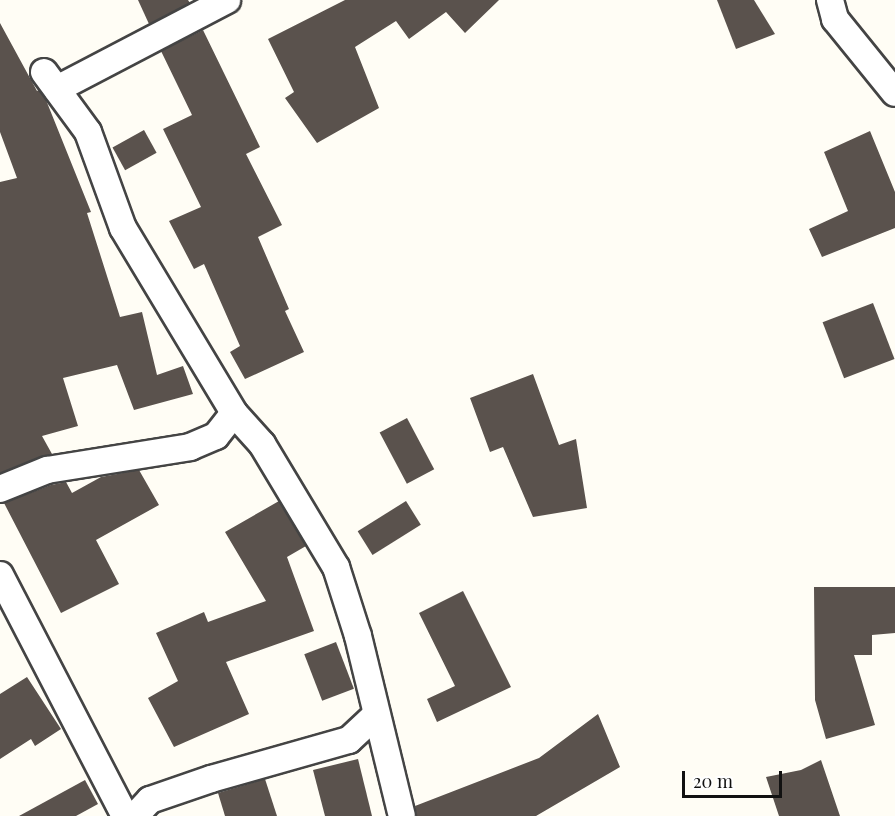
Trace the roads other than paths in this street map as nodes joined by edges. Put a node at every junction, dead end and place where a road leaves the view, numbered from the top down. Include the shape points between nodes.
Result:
1 (228, 0) edge
2 (830, 0) edge
3 (895, 93) edge
4 (234, 413) junction
5 (0, 489) edge
6 (0, 575) edge
7 (376, 715) junction
8 (125, 816) edge
9 (135, 816) edge
10 (402, 816) edge

1 - 4 street via 50,80 88,132 123,228
2 - 3 street via 835,19
4 - 5 street via 216,435 190,447 47,470
4 - 7 street via 262,444 336,567 358,636
6 - 8 street
7 - 9 street via 349,740 150,800
7 - 10 street

